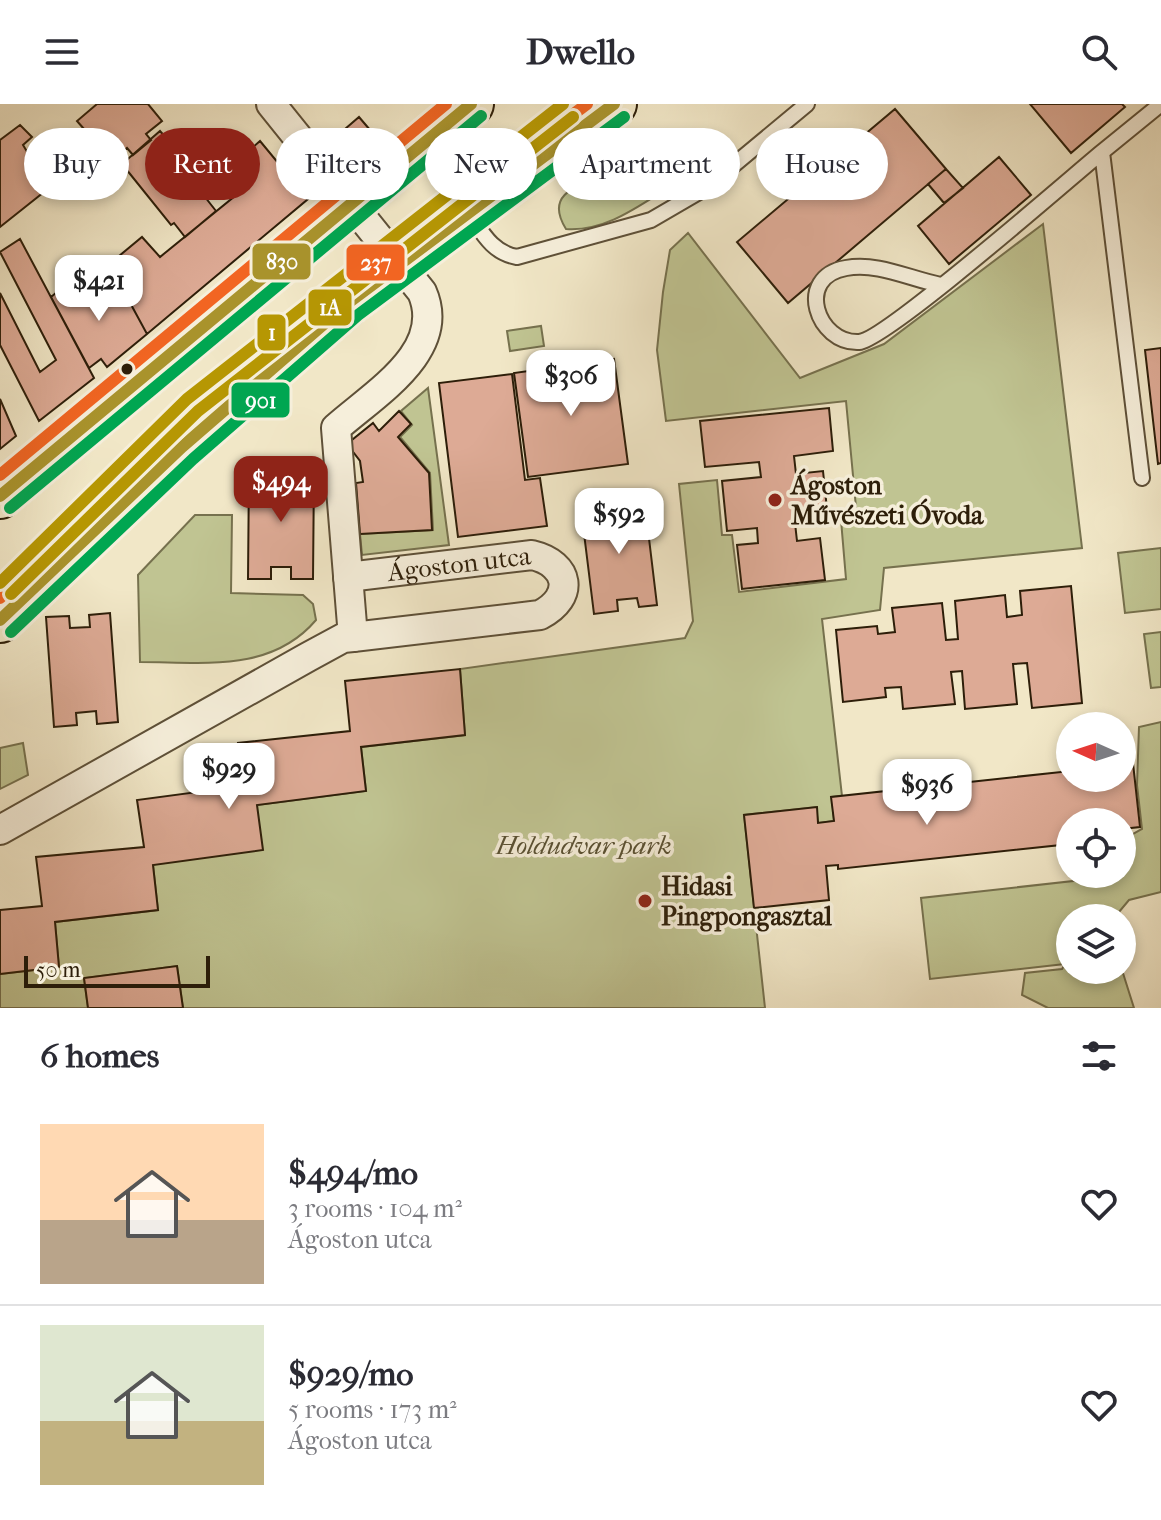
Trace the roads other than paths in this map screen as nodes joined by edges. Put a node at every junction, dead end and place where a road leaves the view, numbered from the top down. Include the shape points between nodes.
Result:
1 (471, 104) edge
2 (614, 104) edge
3 (807, 104) edge
4 (1161, 104) edge
5 (281, 109) edge
6 (1102, 152) junction
7 (351, 201) junction
8 (468, 212) junction
9 (399, 265) junction
10 (941, 285) junction
11 (1142, 478) dead end
12 (0, 496) edge
13 (348, 577) junction
14 (0, 620) edge
15 (353, 637) junction
16 (0, 830) edge

1 - 7 main road
2 - 8 main road
3 - 8 lane via 706,188 639,226 517,257 487,240
4 - 6 lane
5 - 7 street
6 - 10 lane
6 - 11 lane
7 - 9 street
7 - 12 main road
8 - 9 main road
9 - 13 street via 422,292 428,328 410,361 336,428
9 - 14 main road via 182,447
10 - 10 lane via 878,336 859,342 832,333 817,309 820,281 847,268 888,271
13 - 15 street
13 - 15 street, Ágoston utca via 532,555 549,559 562,573 564,591 556,606 540,615
15 - 16 street, Ágoston utca via 308,657

